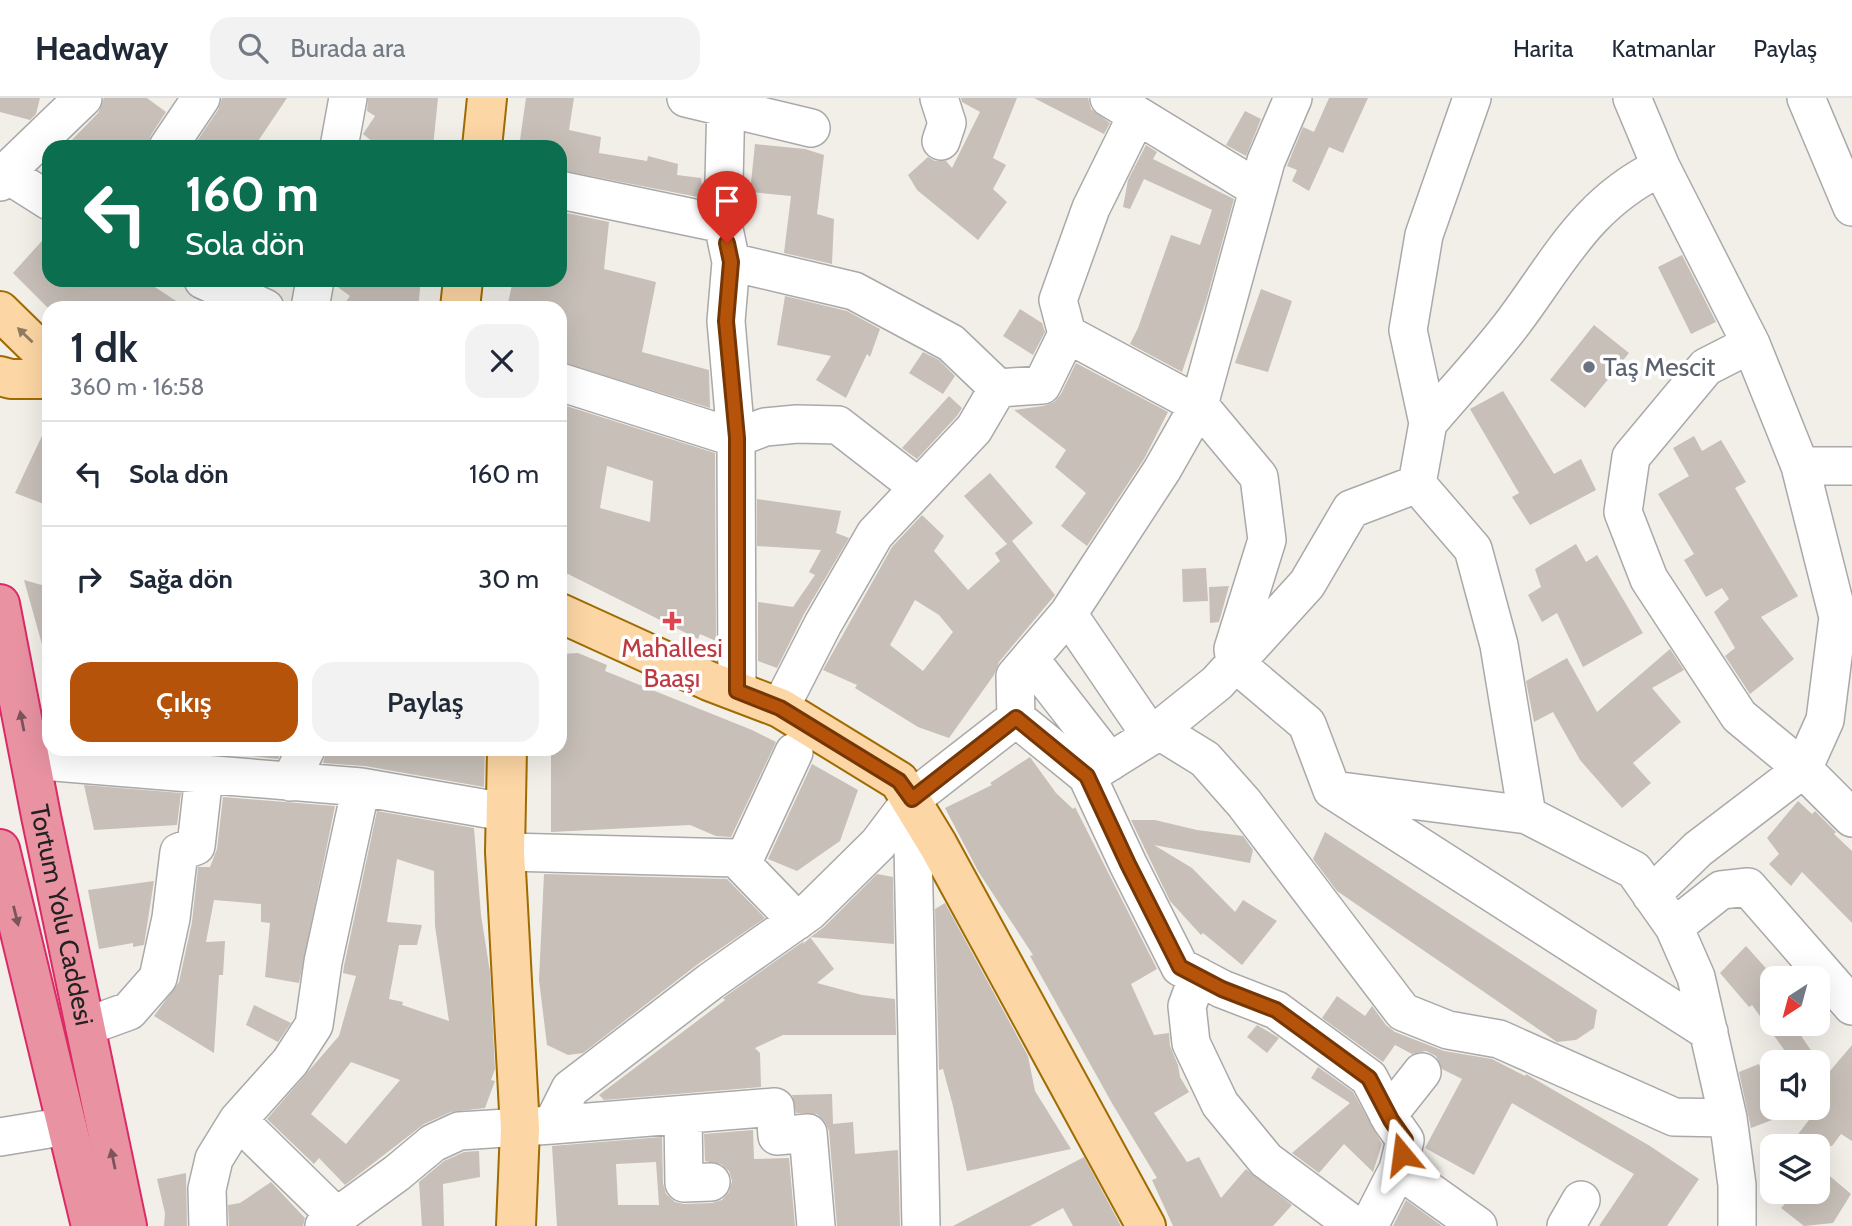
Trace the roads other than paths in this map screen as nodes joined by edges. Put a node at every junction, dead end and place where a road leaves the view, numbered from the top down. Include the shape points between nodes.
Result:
1 (83, 98) edge
2 (201, 98) edge
3 (348, 98) edge
4 (487, 98) edge
5 (686, 98) edge
6 (939, 98) edge
7 (1293, 98) edge
8 (1472, 98) edge
9 (1632, 98) edge
10 (1806, 98) edge
11 (726, 103) edge
12 (1123, 107) edge
13 (811, 128) dead end
14 (174, 140) edge
15 (340, 140) edge
16 (483, 140) edge
17 (941, 141) dead end
18 (1661, 167) junction
19 (2, 176) edge
20 (1258, 189) junction
21 (567, 191) edge
22 (42, 197) edge
23 (1852, 207) edge
24 (723, 224) junction
25 (731, 262) junction
26 (218, 287) edge
27 (250, 301) edge
28 (0, 312) edge
29 (1067, 334) junction
30 (1751, 344) junction
31 (42, 352) edge
32 (0, 376) edge
33 (42, 379) edge
34 (567, 384) edge
35 (998, 388) junction
36 (1199, 405) junction
37 (1428, 423) junction
38 (737, 438) junction
39 (1800, 466) junction
40 (1852, 466) edge
41 (1417, 484) junction
42 (918, 487) junction
43 (0, 604) edge
44 (1068, 614) junction
45 (567, 616) edge
46 (1030, 659) junction
47 (1235, 663) junction
48 (737, 691) junction
49 (780, 708) junction
50 (1016, 718) junction
51 (1154, 733) junction
52 (794, 752) dead end
53 (303, 756) edge
54 (507, 756) edge
55 (106, 757) edge
56 (30, 760) junction
57 (1098, 769) junction
58 (1803, 769) junction
59 (204, 775) junction
60 (290, 782) junction
61 (361, 787) junction
62 (1332, 790) junction
63 (912, 799) junction
64 (505, 812) junction
65 (1527, 815) junction
66 (1852, 818) edge
67 (0, 849) edge
68 (505, 852) junction
69 (742, 864) junction
70 (1651, 895) junction
71 (797, 921) junction
72 (1674, 927) junction
73 (1198, 976) junction
74 (1852, 1006) edge
75 (85, 1027) junction
76 (1709, 1032) junction
77 (1422, 1072) dead end
78 (683, 1115) junction
79 (1388, 1115) junction
80 (1728, 1118) junction
81 (238, 1120) junction
82 (67, 1126) junction
83 (536, 1127) junction
84 (0, 1137) edge
85 (1398, 1169) junction
86 (711, 1182) dead end
87 (330, 1222) edge
88 (91, 1226) edge
89 (127, 1226) edge
90 (208, 1226) edge
91 (516, 1226) edge
92 (817, 1226) edge
93 (921, 1226) edge
94 (1146, 1226) edge
95 (1355, 1226) edge
96 (1369, 1226) edge
97 (1478, 1226) edge
98 (1737, 1226) edge

1 - 19 street
2 - 14 street
3 - 15 street
4 - 16 main road
5 - 11 street
6 - 17 street via 947,123
7 - 20 street
8 - 37 street via 1424,234 1408,330
9 - 18 street
10 - 23 street
11 - 13 street
11 - 24 street
12 - 20 street
12 - 29 street via 1058,300
18 - 30 street
18 - 37 street via 1634,180 1592,216 1514,321
19 - 22 street
20 - 36 street
21 - 24 street
24 - 25 street
25 - 35 street via 854,291 951,343
25 - 38 street via 726,321
26 - 27 street
31 -> 28 main road
29 - 35 street via 1042,385
29 - 36 street
30 - 39 street
30 - 58 street via 1706,367 1631,457 1623,512 1649,579 1739,716
32 - 33 main road
34 - 38 street
35 - 42 street via 974,429
36 - 44 street
36 - 47 street via 1259,477 1267,540 1233,649
37 - 41 street
38 - 42 street via 765,427 838,425
38 - 48 street
39 - 40 street
39 - 58 street via 1838,617 1825,720
41 - 47 street via 1351,509 1307,584
41 - 65 street via 1473,549 1499,645
42 - 49 street via 875,534
56 -> 43 highway, Tortum Yolu Caddesi
44 - 46 street
44 - 51 street
45 - 48 main road
46 - 50 street via 1015,676
46 - 57 street
47 - 51 street
47 - 62 street via 1307,724
48 - 49 main road
49 - 63 main road via 899,781
50 - 57 street
50 - 63 street
51 - 57 street
51 - 80 street via 1205,759 1244,803 1403,1012 1448,1030 1499,1039 1674,1117
52 - 69 street
53 - 60 street
54 - 64 main road
55 - 56 street
55 - 59 street
56 - 75 highway, Tortum Yolu Caddesi
57 - 73 street via 1128,864 1180,967
58 - 66 street
58 - 70 street via 1698,849
59 - 60 street
59 - 75 street via 196,846 179,852 158,978 129,1011
60 - 61 street
61 - 64 street
61 - 81 street via 314,1025 290,1062
62 - 65 street
62 - 76 street
63 - 71 street via 878,844
63 - 93 street
63 - 94 main road
64 - 68 main road
65 - 70 street via 1634,870
67 -> 82 highway, Tortum Yolu Caddesi
68 - 69 street via 736,858
68 - 83 main road
69 - 71 street
70 - 72 street
71 - 83 street via 570,1089
72 - 74 street via 1721,890 1748,887
72 - 76 street via 1696,976
73 - 79 street via 1276,1010 1325,1045 1369,1078
73 - 95 street via 1187,1006 1191,1043 1220,1104 1266,1160
89 -> 75 highway, Tortum Yolu Caddesi
76 - 80 street
77 - 79 street
78 - 83 street
78 - 86 street via 684,1183
78 - 92 street via 775,1107 777,1136 808,1133
79 - 85 street via 1405,1140
80 - 98 street
81 - 87 street
81 - 90 street via 214,1159 207,1189
82 - 84 street
82 - 88 highway, Tortum Yolu Caddesi
83 - 87 street via 459,1131 433,1143
83 - 91 main road
85 - 96 street
85 - 97 street

